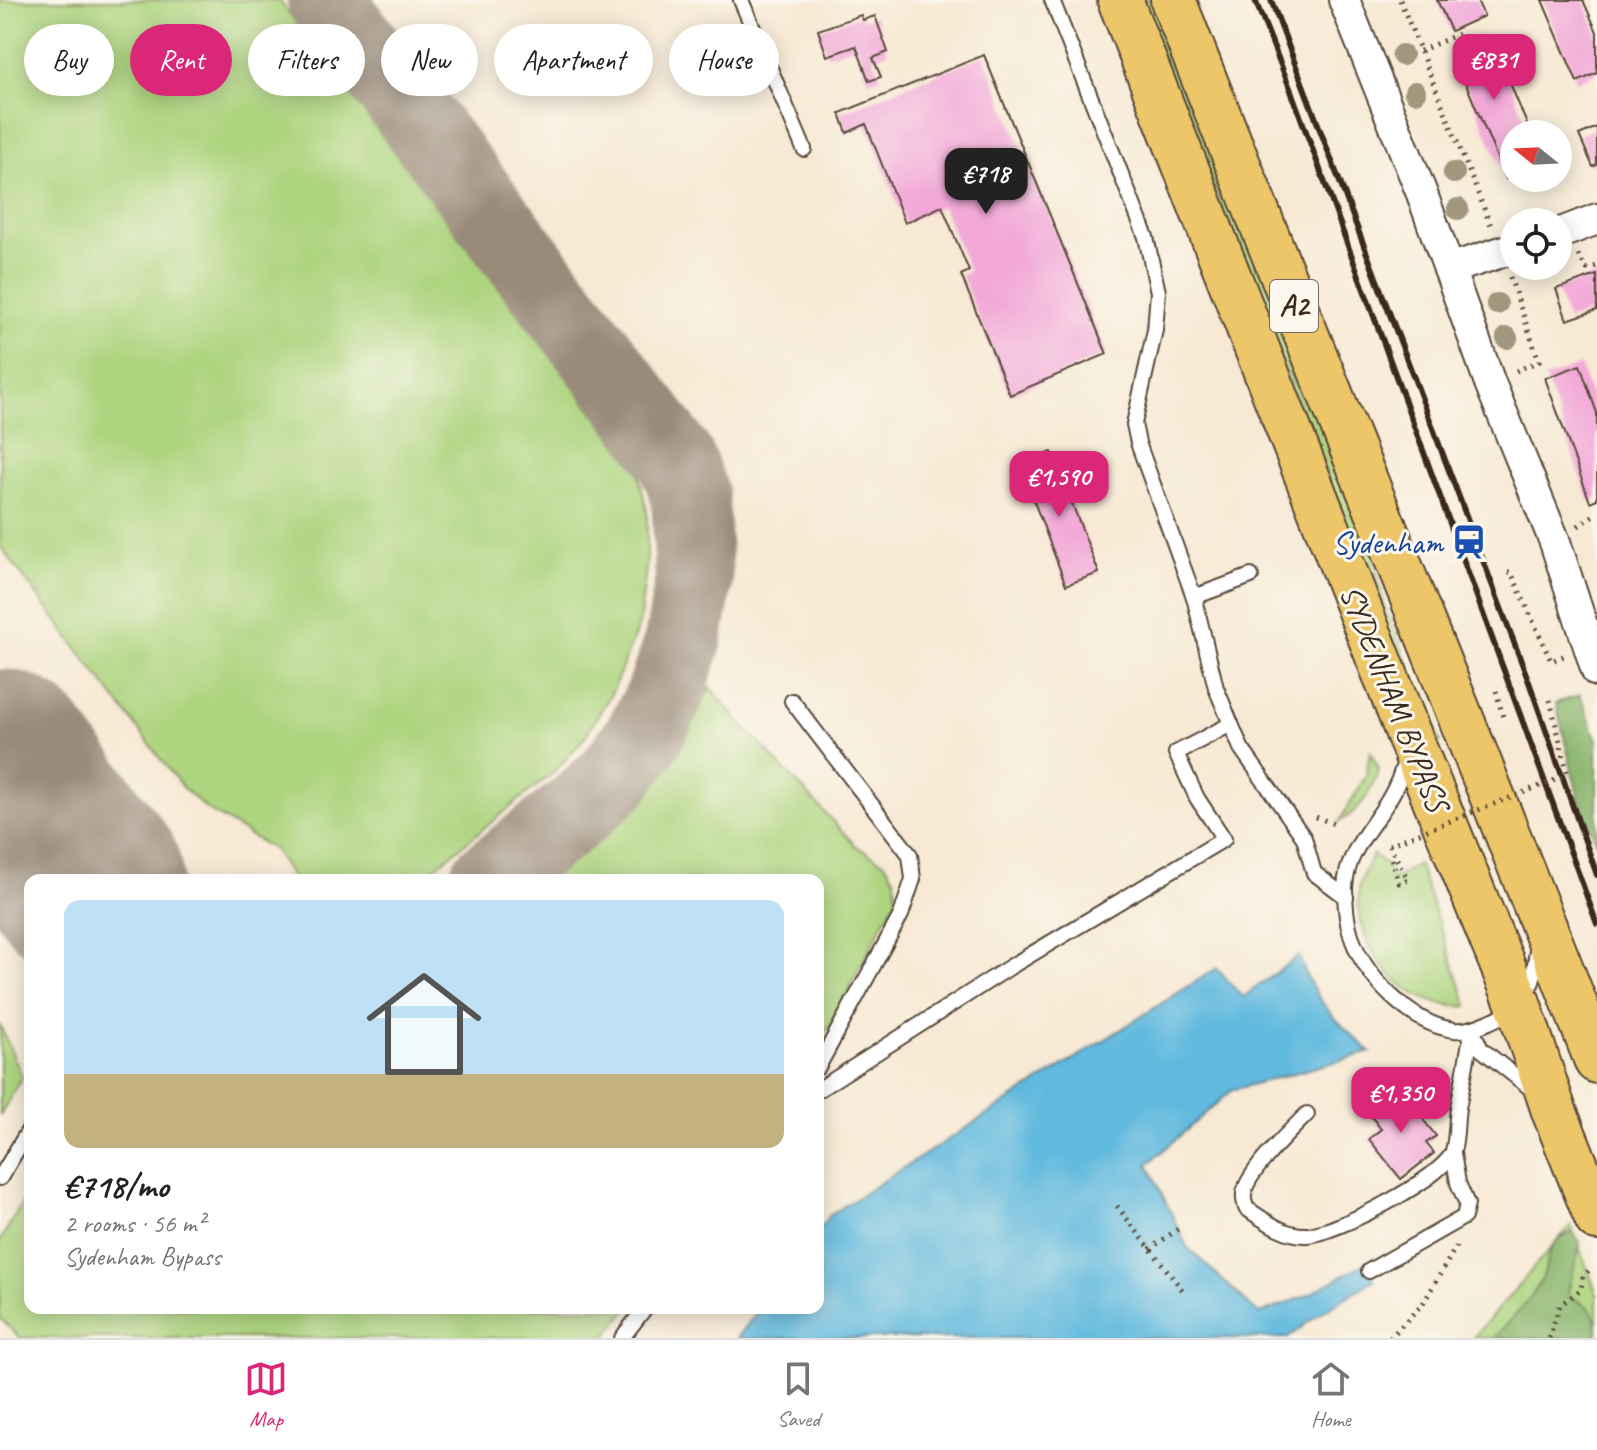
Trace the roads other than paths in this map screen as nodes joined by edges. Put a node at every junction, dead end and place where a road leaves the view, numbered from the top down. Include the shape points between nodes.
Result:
1 (741, 0) edge
2 (1052, 0) edge
3 (1120, 0) edge
4 (1173, 0) edge
5 (1344, 0) edge
6 (804, 149) dead end
7 (1597, 219) edge
8 (1572, 229) edge
9 (1500, 253) edge
10 (1449, 269) junction
11 (1251, 576) dead end
12 (1194, 597) junction
13 (1589, 659) edge
14 (792, 701) dead end
15 (1231, 724) junction
16 (1411, 738) junction
17 (1346, 897) junction
18 (1543, 922) junction
19 (1518, 1003) junction
20 (1472, 1029) junction
21 (824, 1056) edge
22 (1597, 1061) edge
23 (824, 1086) edge
24 (1554, 1111) junction
25 (1307, 1114) dead end
26 (24, 1138) edge
27 (1453, 1153) junction
28 (0, 1178) edge
29 (1597, 1218) edge
30 (1369, 1271) dead end
31 (640, 1314) edge
32 (622, 1338) edge

1 - 6 lane
2 - 12 lane via 1146,237 1158,292 1134,424
3 - 16 highway, SYDENHAM BYPASS / A2
4 - 18 highway, SYDENHAM BYPASS / A2
5 - 10 street
7 - 8 street
9 - 10 street
10 - 13 street via 1555,542
11 - 12 lane
12 - 15 lane via 1216,688
14 - 21 lane via 910,855 913,879 901,915
15 - 17 lane via 1241,748 1304,838 1314,873
15 - 23 lane via 1176,753 1224,839
16 - 17 lane via 1390,798 1359,840
16 - 19 highway, SYDENHAM BYPASS / A2
17 - 20 lane via 1351,937 1389,994 1436,1026
18 - 19 lane via 1530,987
18 - 22 highway, SYDENHAM BYPASS / A2
19 - 20 lane via 1508,1014
19 - 24 highway, SYDENHAM BYPASS / A2
20 - 24 lane via 1481,1049
20 - 27 lane
24 - 29 highway, SYDENHAM BYPASS / A2
25 - 27 lane via 1270,1152 1243,1194 1246,1208 1271,1226 1305,1235 1334,1230 1426,1180
26 - 28 lane
27 - 30 lane via 1467,1204 1464,1217
31 - 32 lane

